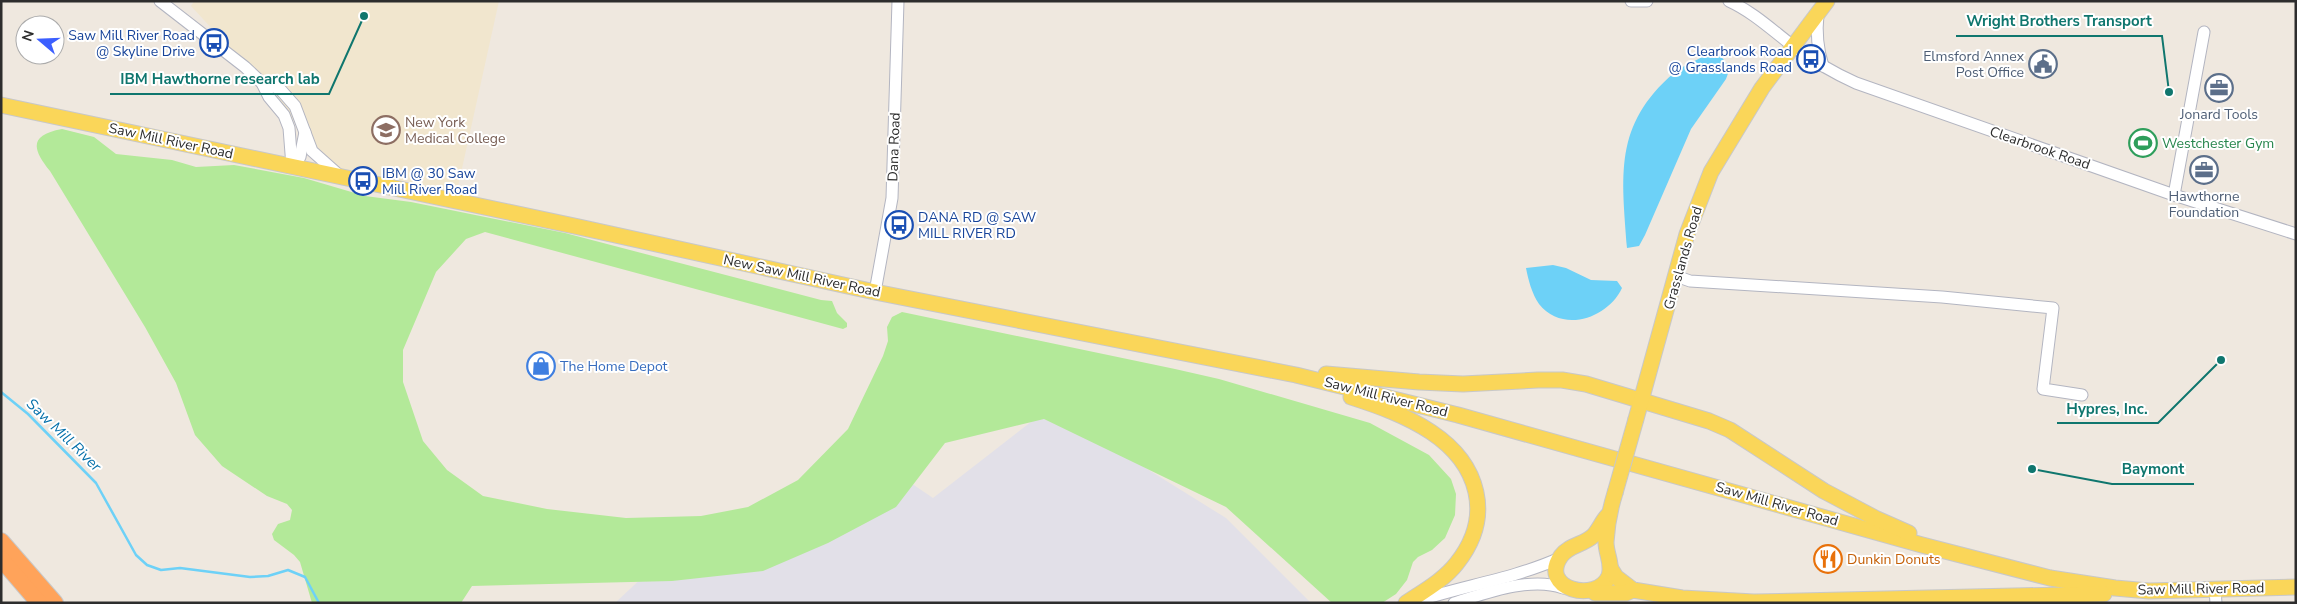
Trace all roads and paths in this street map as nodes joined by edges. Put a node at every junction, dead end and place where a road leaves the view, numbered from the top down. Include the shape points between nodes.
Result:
1 (160, 1) edge
2 (898, 1) edge
3 (1631, 1) edge
4 (1646, 1) edge
5 (1729, 1) edge
6 (1823, 7) edge
7 (2204, 32) dead end
8 (1792, 45) junction
9 (1823, 66) junction
10 (262, 83) junction
11 (1, 105) edge
12 (305, 132) junction
13 (292, 166) junction
14 (341, 177) junction
15 (2174, 195) junction
16 (2296, 234) edge
17 (1676, 276) junction
18 (875, 292) junction
19 (1264, 368) junction
20 (2082, 395) dead end
21 (1642, 401) junction
22 (1608, 515) junction
23 (1, 541) edge
24 (1581, 544) junction
25 (1560, 558) junction
26 (1, 559) edge
27 (1609, 561) junction
28 (1986, 562) junction
29 (2027, 572) junction
30 (2296, 587) edge
31 (1563, 588) junction
32 (1633, 590) junction
33 (2165, 592) junction
34 (1594, 593) junction
35 (2215, 596) edge
36 (2008, 597) junction
37 (40, 603) edge
38 (54, 603) edge
39 (1406, 603) edge
40 (1413, 603) edge
41 (1454, 603) edge

1 - 10 street
2 - 18 street, Dana Road via 892,198
3 - 4 street
5 - 8 street, Clearbrook Road via 1748,11
6 - 8 main road, Grasslands Road
6 - 9 street via 1816,34
7 - 15 street
8 - 9 street, Clearbrook Road
8 - 17 main road, Grasslands Road via 1711,172 1687,234
9 - 15 street, Clearbrook Road via 1856,83
10 - 12 street via 280,89 295,106
10 - 13 street via 284,115
11 - 13 main road, Saw Mill River Road
12 - 13 street via 300,157
12 - 14 street via 312,151
13 - 14 main road, Saw Mill River Road
14 - 18 main road, New Saw Mill River Road
15 - 16 street, Clearbrook Road
17 - 20 street via 1690,281 1942,297 2053,308 2042,389
17 - 21 main road, Grasslands Road
18 - 19 main road, New Saw Mill River Road
19 - 21 main road via 1463,384 1562,380
19 - 28 main road, Saw Mill River Road via 1458,415
19 - 39 main road via 1388,409 1433,433 1466,467 1475,485 1479,505 1477,526 1469,545 1439,581
21 - 22 main road, Grasslands Road, bridge
21 - 28 main road via 1730,430 1851,506 1909,533
22 - 24 main road via 1592,537
22 - 27 main road via 1606,542
23 - 38 highway
24 - 25 main road via 1570,548
24 - 27 main road via 1592,545
25 - 31 main road via 1557,577
25 - 40 street via 1511,577 1451,590
26 - 37 highway
27 - 32 main road via 1616,577
27 - 34 main road via 1606,583
28 - 29 main road, Saw Mill River Road
29 - 33 main road, Saw Mill River Road via 2115,588
29 - 36 main road via 2016,593
30 - 35 main road, Saw Mill River Road
31 - 34 main road via 1581,596
31 - 41 street via 1529,584
32 - 34 main road
32 - 36 main road via 1682,598 1754,602
33 - 35 main road, Saw Mill River Road
33 - 36 main road

